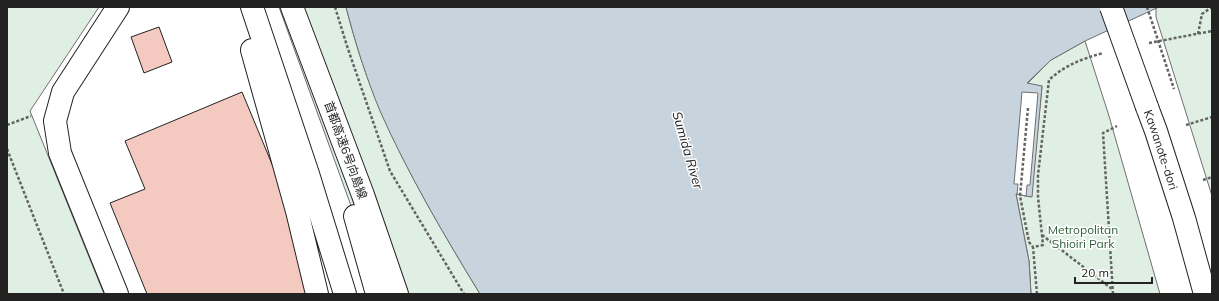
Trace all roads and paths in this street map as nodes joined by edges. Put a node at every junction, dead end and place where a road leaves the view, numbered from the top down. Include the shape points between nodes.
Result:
1 (118, 7) edge
2 (239, 7) edge
3 (252, 7) edge
4 (335, 7) edge
5 (1111, 7) edge
6 (1147, 7) edge
7 (1212, 7) edge
8 (293, 9) edge
9 (1212, 31) edge
10 (1198, 34) junction
11 (1178, 36) dead end
12 (1049, 80) dead end
13 (1174, 89) dead end
14 (1028, 108) dead end
15 (36, 114) dead end
16 (1212, 117) edge
17 (1186, 125) dead end
18 (7, 126) edge
19 (1117, 126) dead end
20 (7, 149) edge
21 (1212, 177) edge
22 (1203, 180) dead end
23 (1042, 234) junction
24 (1033, 247) junction
25 (1112, 289) junction
26 (64, 294) edge
27 (117, 294) edge
28 (317, 294) edge
29 (345, 294) edge
30 (377, 294) edge
31 (397, 294) edge
32 (464, 294) edge
33 (1037, 294) edge
34 (1113, 294) edge
35 (1206, 294) edge

1 - 27 main road via 63,92 55,121 60,153
2 - 28 main road via 297,211
3 - 29 main road
4 - 32 path via 390,171
5 - 35 main road, Kawanote-dori, bridge via 1156,131
6 - 13 path, bridge
7 - 10 path via 1202,14
8 - 30 main road
8 - 31 main road, 首都高速6号向島線
9 - 10 path
10 - 11 path
12 - 23 path via 1038,175
14 - 24 path via 1020,196 1029,242
15 - 18 path
16 - 17 path
19 - 25 path via 1103,132
20 - 26 path
21 - 22 path
23 - 24 path via 1043,246
23 - 25 path
24 - 33 path
25 - 34 path

